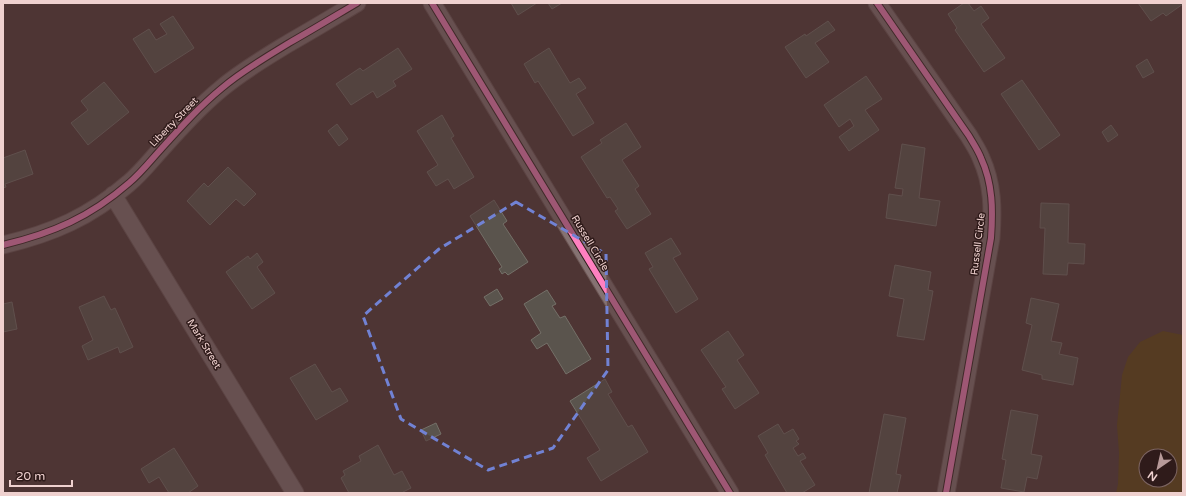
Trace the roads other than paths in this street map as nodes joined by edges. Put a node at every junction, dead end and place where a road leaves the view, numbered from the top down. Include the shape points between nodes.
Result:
1 (357, 3) edge
2 (432, 3) edge
3 (877, 3) edge
4 (113, 196) junction
5 (3, 245) edge
6 (295, 493) edge
7 (730, 493) edge
8 (946, 493) edge

1 - 4 street, Liberty Street via 243,71 184,124 146,167
2 - 7 street, Russell Circle
3 - 8 street, Russell Circle via 969,136 982,159 992,199 991,238
4 - 5 street, Liberty Street via 94,210 55,230
4 - 6 street, Mark Street

